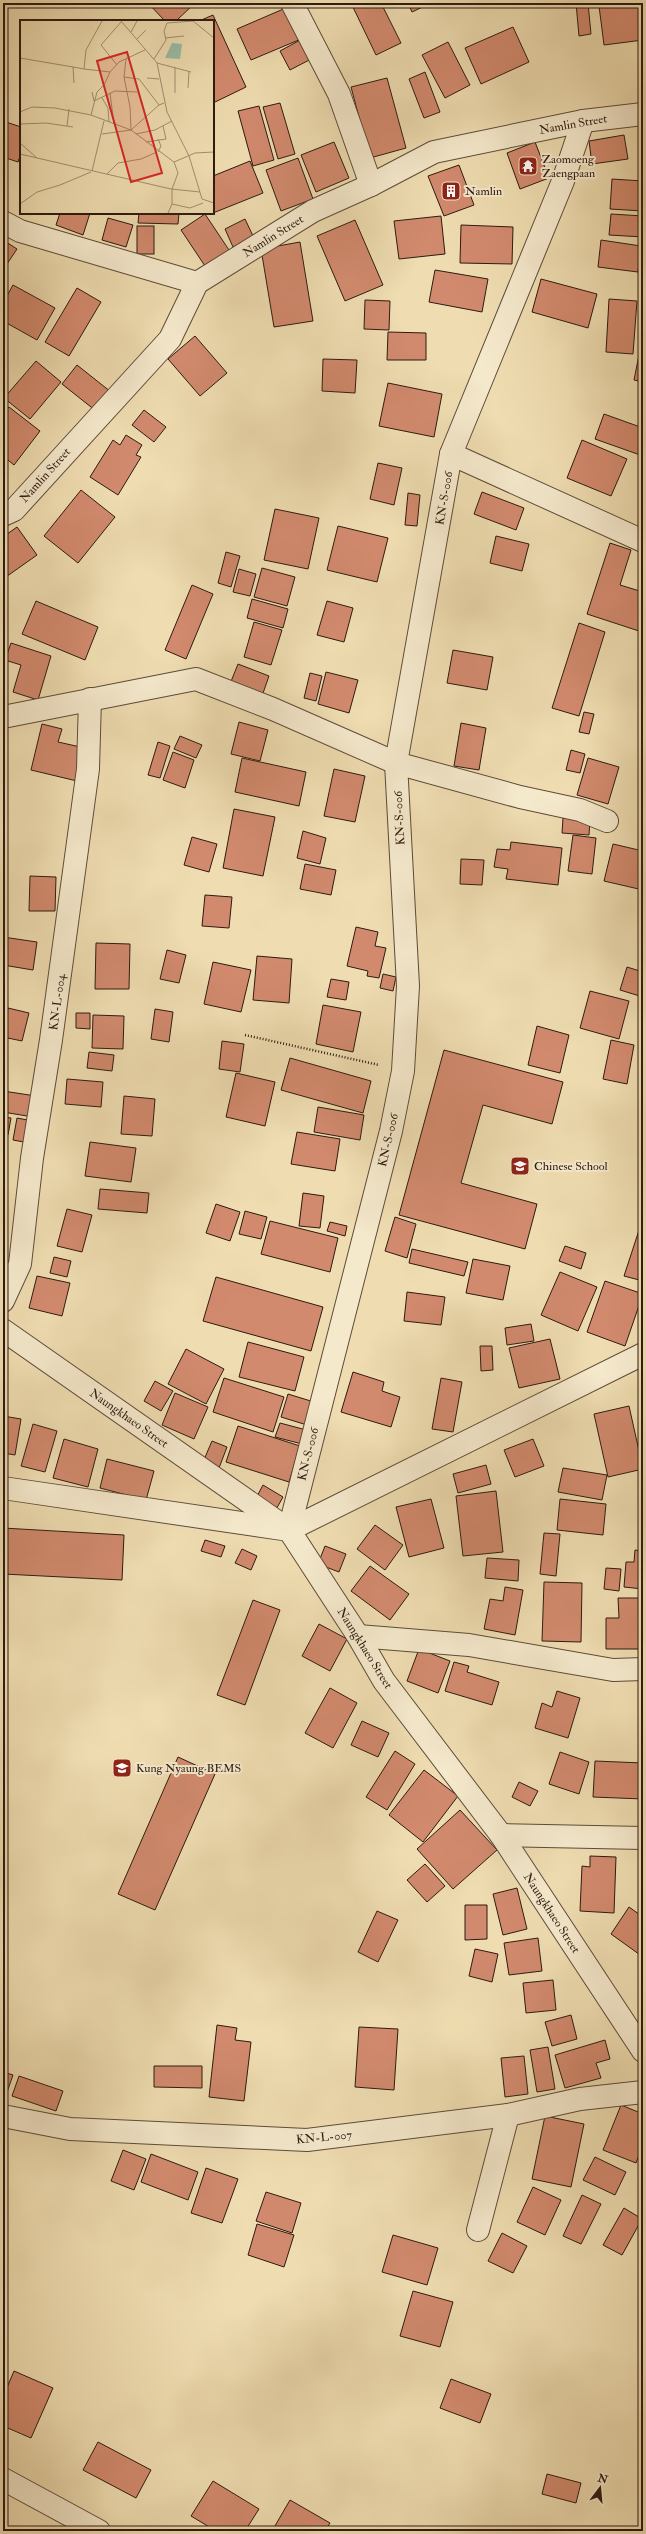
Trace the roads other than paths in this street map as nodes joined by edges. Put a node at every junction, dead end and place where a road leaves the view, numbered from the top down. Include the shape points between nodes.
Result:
1 (292, 3) edge
2 (643, 114) edge
3 (582, 121) junction
4 (371, 185) junction
5 (3, 222) edge
6 (196, 283) junction
7 (451, 454) junction
8 (3, 515) edge
9 (643, 541) edge
10 (90, 699) junction
11 (3, 717) edge
12 (396, 763) junction
13 (607, 821) dead end
14 (3, 1301) edge
15 (3, 1330) edge
16 (643, 1354) edge
17 (3, 1488) edge
18 (289, 1530) junction
19 (358, 1636) junction
20 (643, 1669) edge
21 (501, 1835) junction
22 (643, 1838) edge
23 (643, 2051) edge
24 (643, 2092) edge
25 (508, 2115) junction
26 (3, 2116) edge
27 (478, 2230) dead end
28 (3, 2479) edge
29 (99, 2531) edge

1 - 4 street via 339,94
2 - 3 street, Namlin Street
3 - 4 street, Namlin Street via 434,152
3 - 7 street, KN-S-006 via 563,181
4 - 6 street, Namlin Street via 313,211
5 - 6 street via 20,231
6 - 8 street, Namlin Street via 170,339 14,510
7 - 9 street
7 - 12 street, KN-S-006
10 - 11 street
10 - 12 street via 196,679 273,709
10 - 14 street, KN-L-004 via 88,769 52,1040 32,1158 20,1264
12 - 13 street via 520,797 580,810
12 - 18 street, KN-S-006 via 408,986 403,1071 391,1131
15 - 18 street, Naungkhaeo Street
16 - 18 street
17 - 18 street
18 - 19 street, Naungkhaeo Street
19 - 20 street via 469,1645 613,1670
19 - 21 street, Naungkhaeo Street via 384,1681
21 - 22 street
21 - 23 street, Naungkhaeo Street
24 - 25 street, KN-L-007 via 580,2099
25 - 26 street, KN-L-007 via 307,2140 70,2129
25 - 27 street
28 - 29 street

